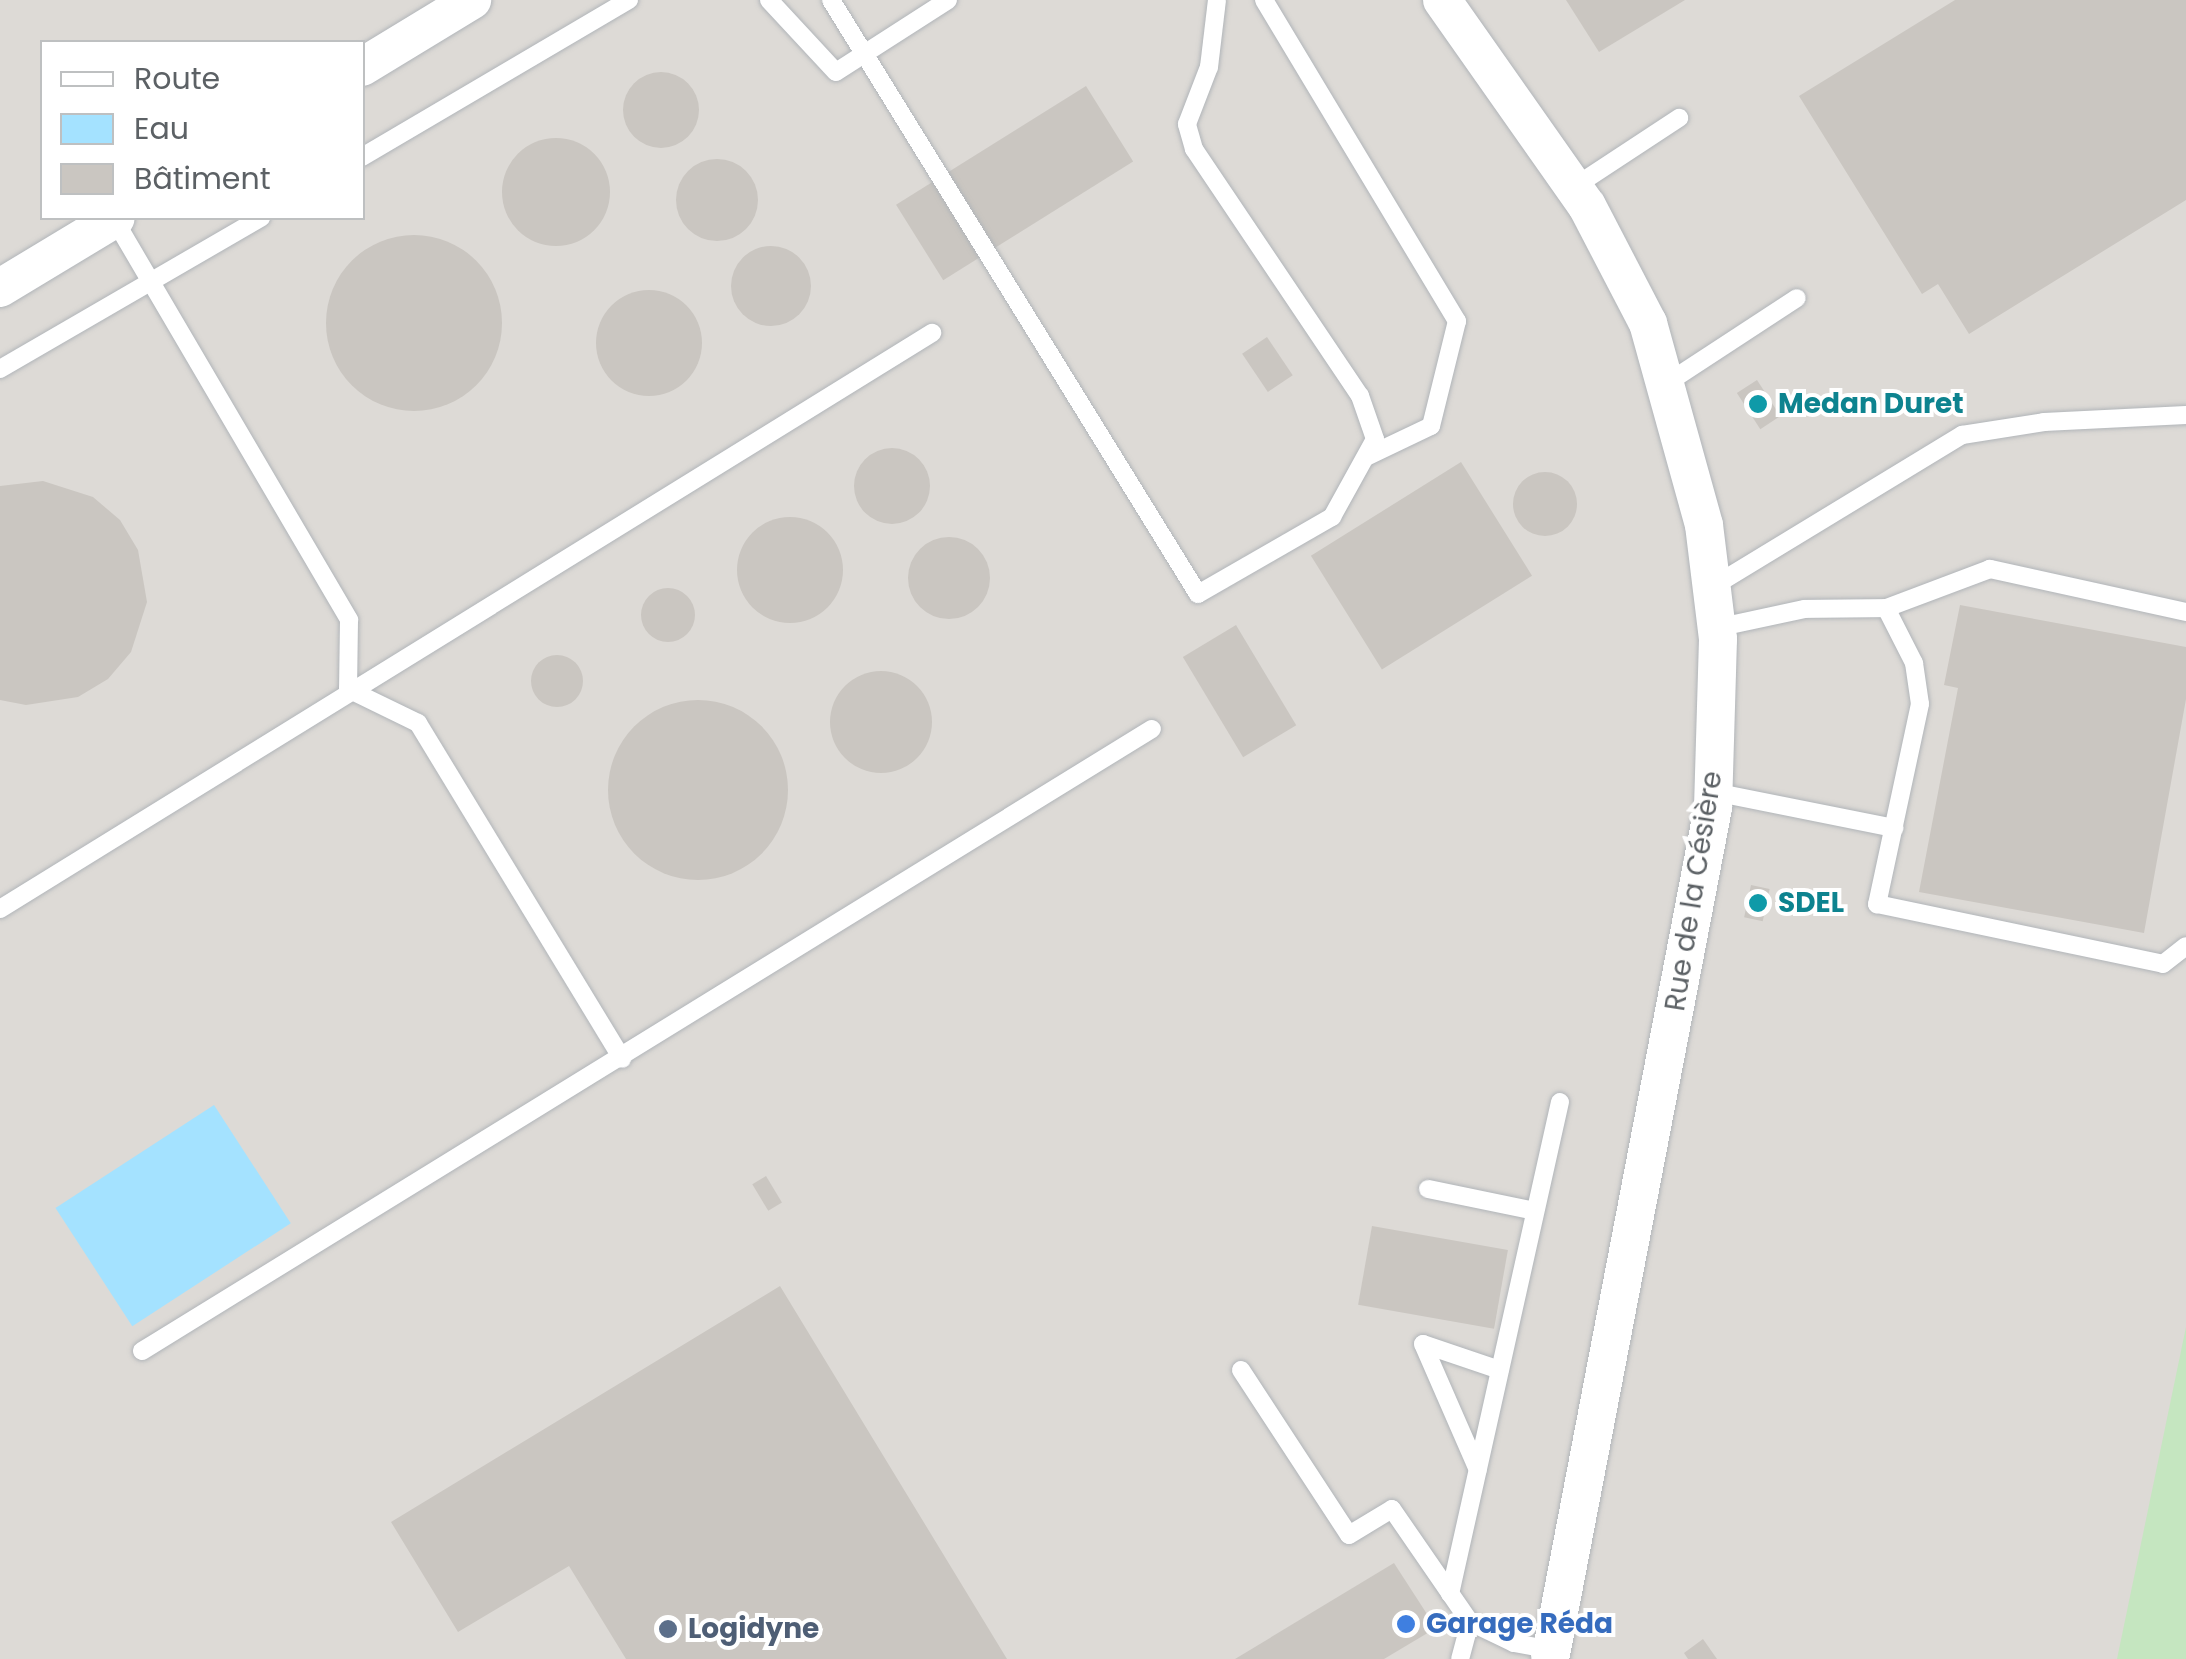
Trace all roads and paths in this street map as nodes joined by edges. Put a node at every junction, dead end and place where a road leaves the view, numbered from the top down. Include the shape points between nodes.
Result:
1 (472, 0) edge
2 (629, 0) edge
3 (768, 0) edge
4 (830, 0) edge
5 (948, 0) edge
6 (1217, 0) edge
7 (1264, 0) edge
8 (1442, 0) edge
9 (865, 55) junction
10 (365, 65) edge
11 (1679, 118) dead end
12 (365, 156) edge
13 (1574, 187) junction
14 (112, 220) edge
15 (116, 220) edge
16 (258, 220) edge
17 (154, 280) junction
18 (0, 288) edge
19 (1797, 298) dead end
20 (932, 334) dead end
21 (0, 369) edge
22 (1667, 383) junction
23 (2186, 414) edge
24 (1368, 456) junction
25 (1712, 586) junction
26 (1886, 608) junction
27 (2186, 612) edge
28 (1716, 628) junction
29 (348, 689) junction
30 (1152, 728) dead end
31 (1714, 792) junction
32 (1894, 828) junction
33 (0, 909) edge
34 (2186, 946) edge
35 (622, 1059) junction
36 (1560, 1102) dead end
37 (1428, 1189) dead end
38 (1535, 1211) junction
39 (142, 1351) dead end
40 (1240, 1370) dead end
41 (1500, 1370) junction
42 (1478, 1470) junction
43 (1450, 1594) junction
44 (1470, 1622) junction
45 (1551, 1655) edge
46 (1460, 1659) edge

1 - 10 street
2 - 12 lane
3 - 9 lane via 836,72
4 - 9 lane
5 - 9 lane
6 - 24 lane via 1208,67 1187,124 1194,149 1360,396 1374,439
7 - 24 lane via 1458,322 1430,426
8 - 13 street, Rue de la Césière
9 - 24 lane via 1198,594 1332,517
11 - 13 lane
13 - 22 street, Rue de la Césière via 1648,323
14 - 18 street
15 - 17 lane
16 - 17 lane
17 - 21 lane
17 - 29 lane via 349,620
19 - 22 lane
20 - 29 lane
22 - 25 street, Rue de la Césière via 1704,525
23 - 25 lane via 2044,422 1962,435
25 - 28 street, Rue de la Césière
26 - 27 lane via 1990,569
26 - 28 lane via 1805,609
26 - 32 lane via 1914,663 1920,704
28 - 31 street, Rue de la Césière
29 - 33 lane
29 - 35 lane via 418,722
30 - 35 lane
31 - 32 lane
31 - 45 street, Rue de la Césière
32 - 34 lane via 1878,904 2163,964
35 - 39 lane
36 - 38 lane
37 - 38 lane
38 - 41 lane
40 - 43 lane via 1350,1534 1392,1510
41 - 42 lane
41 - 42 lane via 1423,1344
42 - 43 lane
43 - 44 lane
44 - 45 lane
44 - 46 lane

